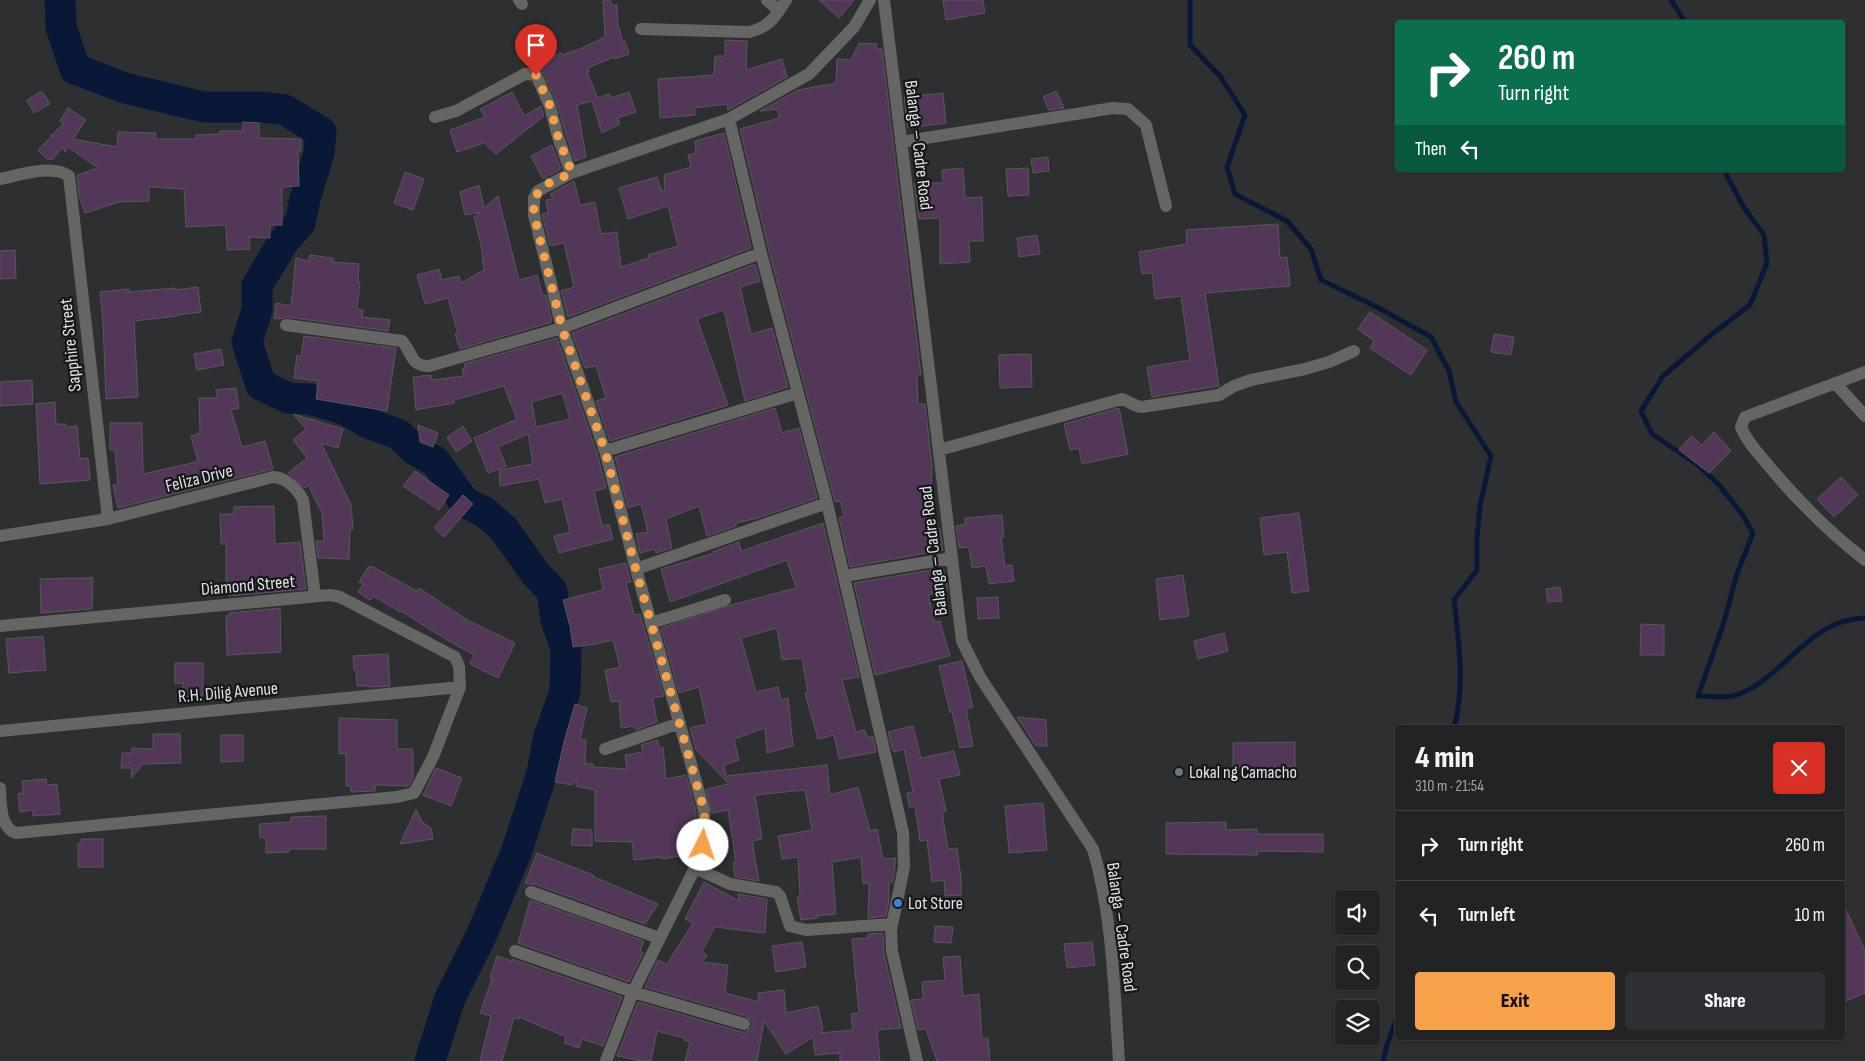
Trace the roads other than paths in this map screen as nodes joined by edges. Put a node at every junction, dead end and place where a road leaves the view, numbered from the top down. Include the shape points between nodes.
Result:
1 (767, 0) edge
2 (870, 0) edge
3 (884, 0) edge
4 (782, 5) edge
5 (641, 29) dead end
6 (435, 117) dead end
7 (729, 119) junction
8 (901, 142) junction
9 (572, 173) junction
10 (0, 179) edge
11 (1166, 206) dead end
12 (761, 253) junction
13 (286, 325) dead end
14 (562, 328) junction
15 (1354, 352) dead end
16 (1865, 372) edge
17 (1835, 383) junction
18 (798, 392) junction
19 (1865, 416) edge
20 (939, 450) junction
21 (605, 451) junction
22 (827, 503) junction
23 (108, 519) junction
24 (0, 536) edge
25 (952, 558) junction
26 (1865, 560) edge
27 (636, 570) junction
28 (844, 576) junction
29 (315, 596) junction
30 (725, 600) dead end
31 (651, 623) junction
32 (0, 626) edge
33 (460, 687) junction
34 (680, 723) junction
35 (0, 731) edge
36 (605, 749) dead end
37 (0, 788) edge
38 (695, 868) junction
39 (531, 892) dead end
40 (892, 924) junction
41 (659, 938) junction
42 (515, 951) dead end
43 (633, 992) junction
44 (744, 1024) dead end
45 (606, 1061) edge
46 (917, 1061) edge
47 (1119, 1061) edge

1 - 4 street
2 - 7 street via 854,27 809,74
3 - 8 street, Balanga – Cadre Road
4 - 5 street via 770,23 749,32
6 - 9 street via 456,111 525,74 536,75
7 - 9 street
7 - 12 street
8 - 11 street via 1113,108 1128,109 1146,125
8 - 20 street, Balanga – Cadre Road
9 - 14 street via 538,191 533,206
10 - 23 street, Sapphire Street via 51,170 69,176
12 - 14 street
12 - 18 street
13 - 14 street via 400,341 416,364 422,366
14 - 21 street
15 - 20 street via 1305,370 1242,383 1219,395 1142,407 1122,399
16 - 17 street
17 - 19 street
17 - 26 street via 1745,417 1742,427 1746,438 1786,487 1844,544
18 - 21 street
18 - 22 street
20 - 25 street, Balanga – Cadre Road
21 - 27 street
22 - 27 street
22 - 28 street
23 - 24 street, Feliza Drive
23 - 29 street, Feliza Drive via 278,477 303,500
25 - 28 street
25 - 47 street, Balanga – Cadre Road via 964,646 980,677 1093,848 1111,948
27 - 31 street
28 - 40 street via 903,832 904,867
29 - 32 street, Diamond Street
29 - 33 street, Diamond Street via 340,596 454,657 459,666
30 - 31 street
31 - 34 street
33 - 35 street, R.H. Dilig Avenue
33 - 37 street via 433,757 414,793 397,798 16,833 8,831 2,823
34 - 36 street
34 - 38 street via 704,810 703,845
38 - 40 street via 730,884 776,892 790,926 796,928
38 - 41 street
39 - 41 street
40 - 46 street via 892,951
41 - 43 street
42 - 43 street
43 - 44 street
43 - 45 street

